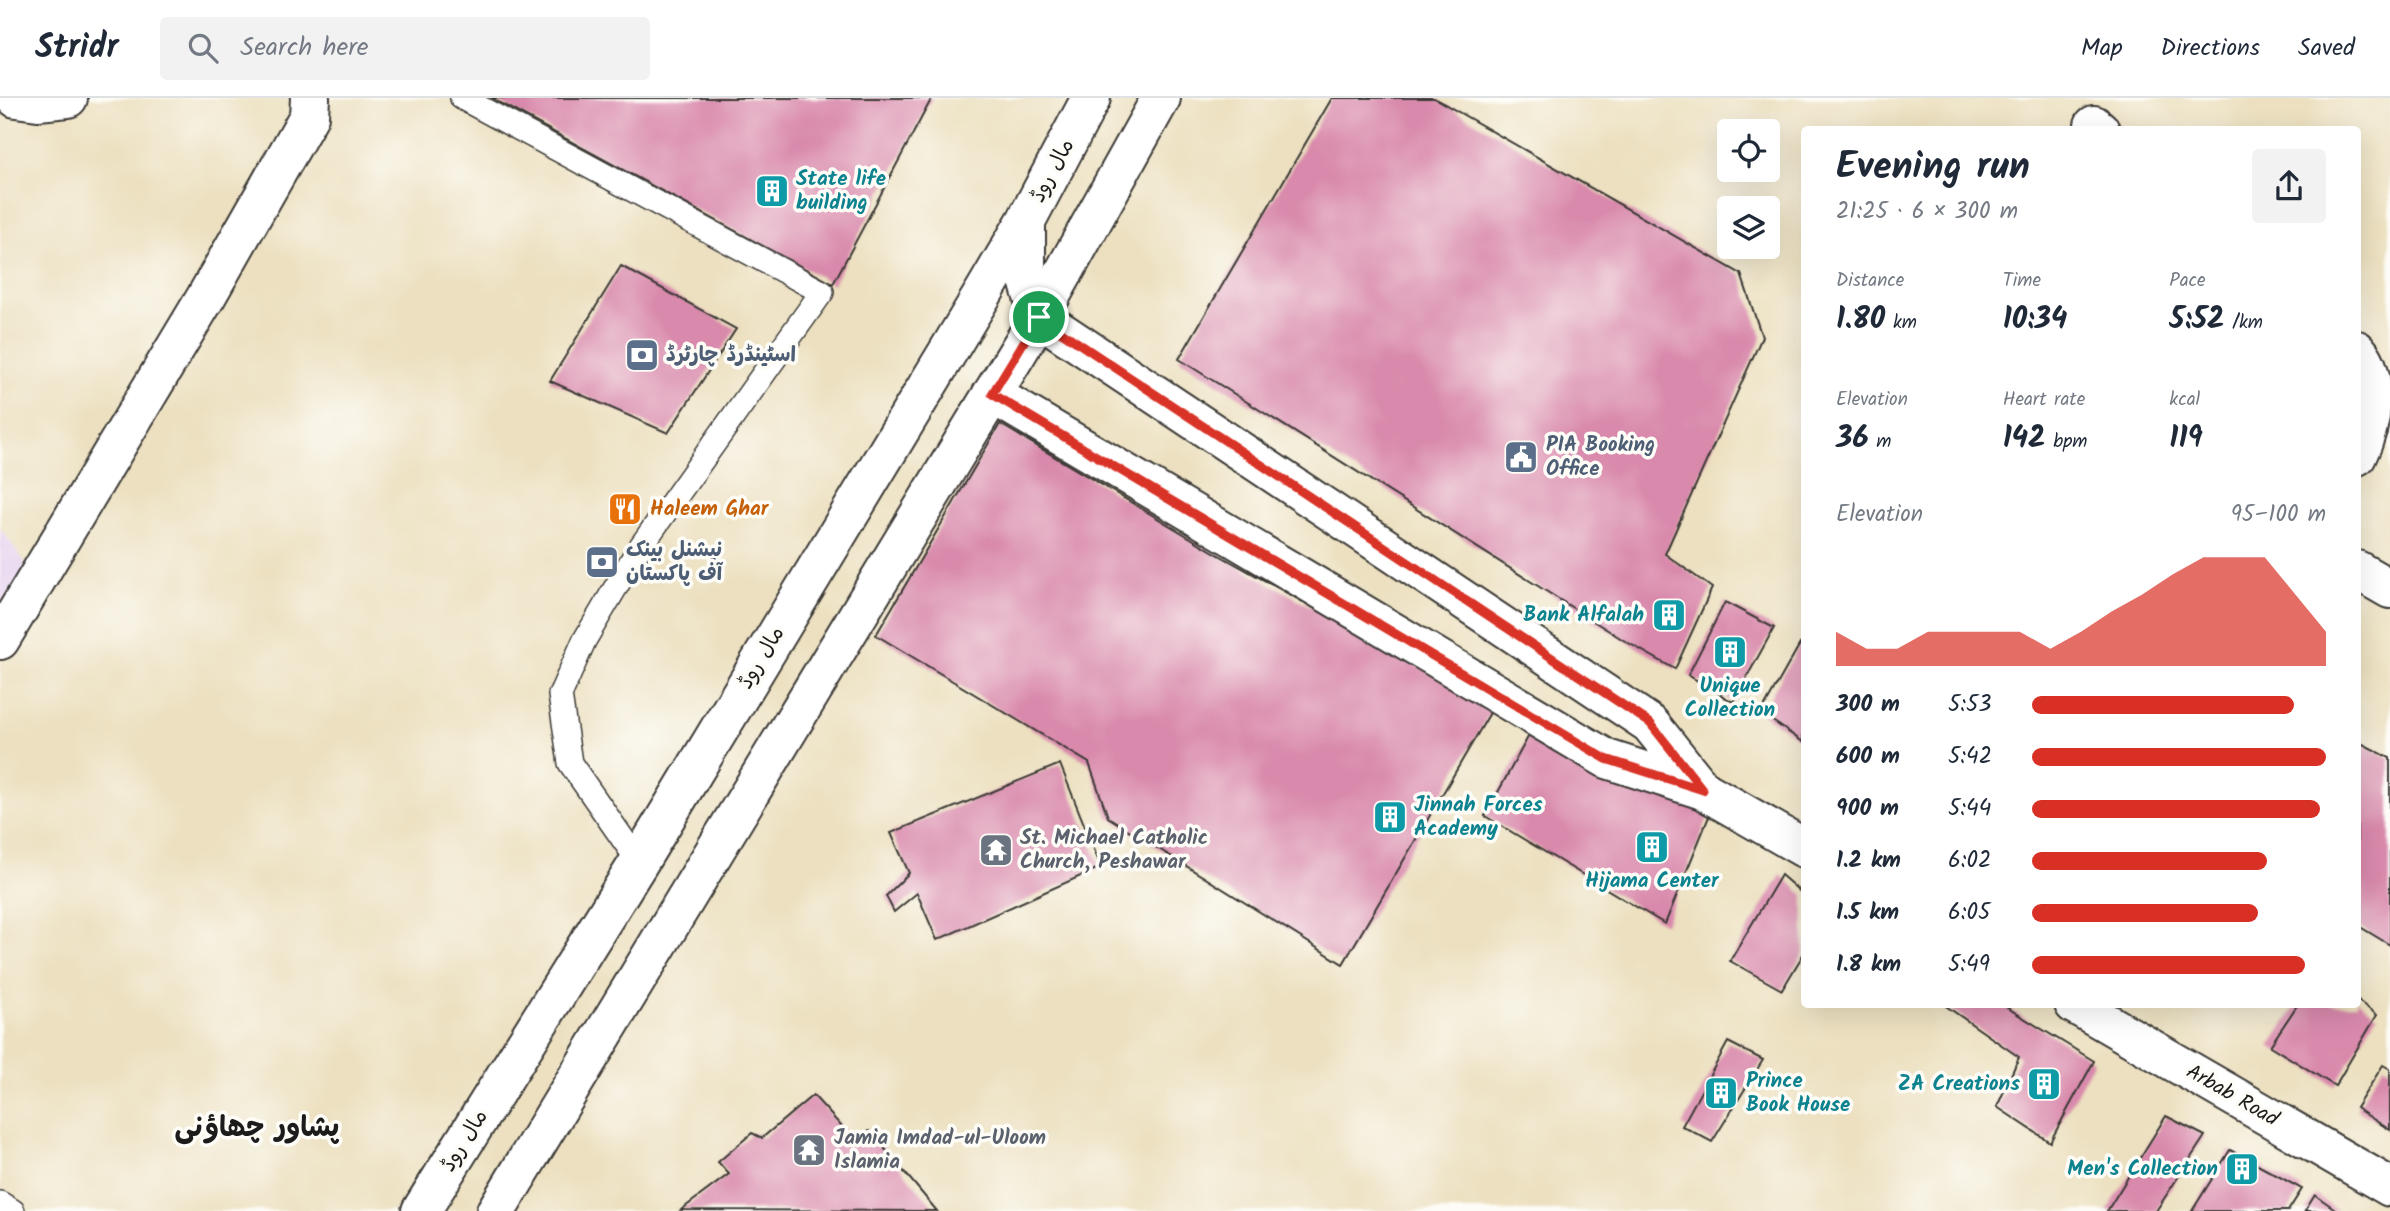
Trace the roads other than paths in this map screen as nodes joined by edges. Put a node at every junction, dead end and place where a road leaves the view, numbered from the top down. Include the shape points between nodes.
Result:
1 (16, 98) edge
2 (68, 98) edge
3 (310, 98) edge
4 (462, 98) edge
5 (1091, 98) edge
6 (1161, 98) edge
7 (1026, 221) junction
8 (1039, 317) junction
9 (2361, 354) edge
10 (992, 394) junction
11 (2361, 442) edge
12 (2361, 572) edge
13 (2390, 589) edge
14 (0, 640) edge
15 (1703, 790) junction
16 (1801, 846) edge
17 (639, 862) junction
18 (2081, 1008) edge
19 (450, 1165) junction
20 (2390, 1187) edge
21 (0, 1203) edge
22 (13, 1211) edge
23 (396, 1211) edge
24 (421, 1211) edge
25 (496, 1211) edge

1 - 2 street
3 - 14 street via 309,116 206,297
4 - 17 lane via 822,292 636,553 584,641 560,695 570,763
5 - 7 street, مال روڈ
6 - 8 street
7 - 8 street via 1026,273
7 - 17 street, مال روڈ
8 - 10 street
8 - 15 street via 1650,723
9 - 11 street via 2367,361 2372,405
10 - 15 street via 1606,759
10 - 25 street
12 - 13 street
15 - 16 street
17 - 19 street, مال روڈ
18 - 20 street, Arbab Road
19 - 23 street
19 - 24 street, مال روڈ
21 - 22 lane

